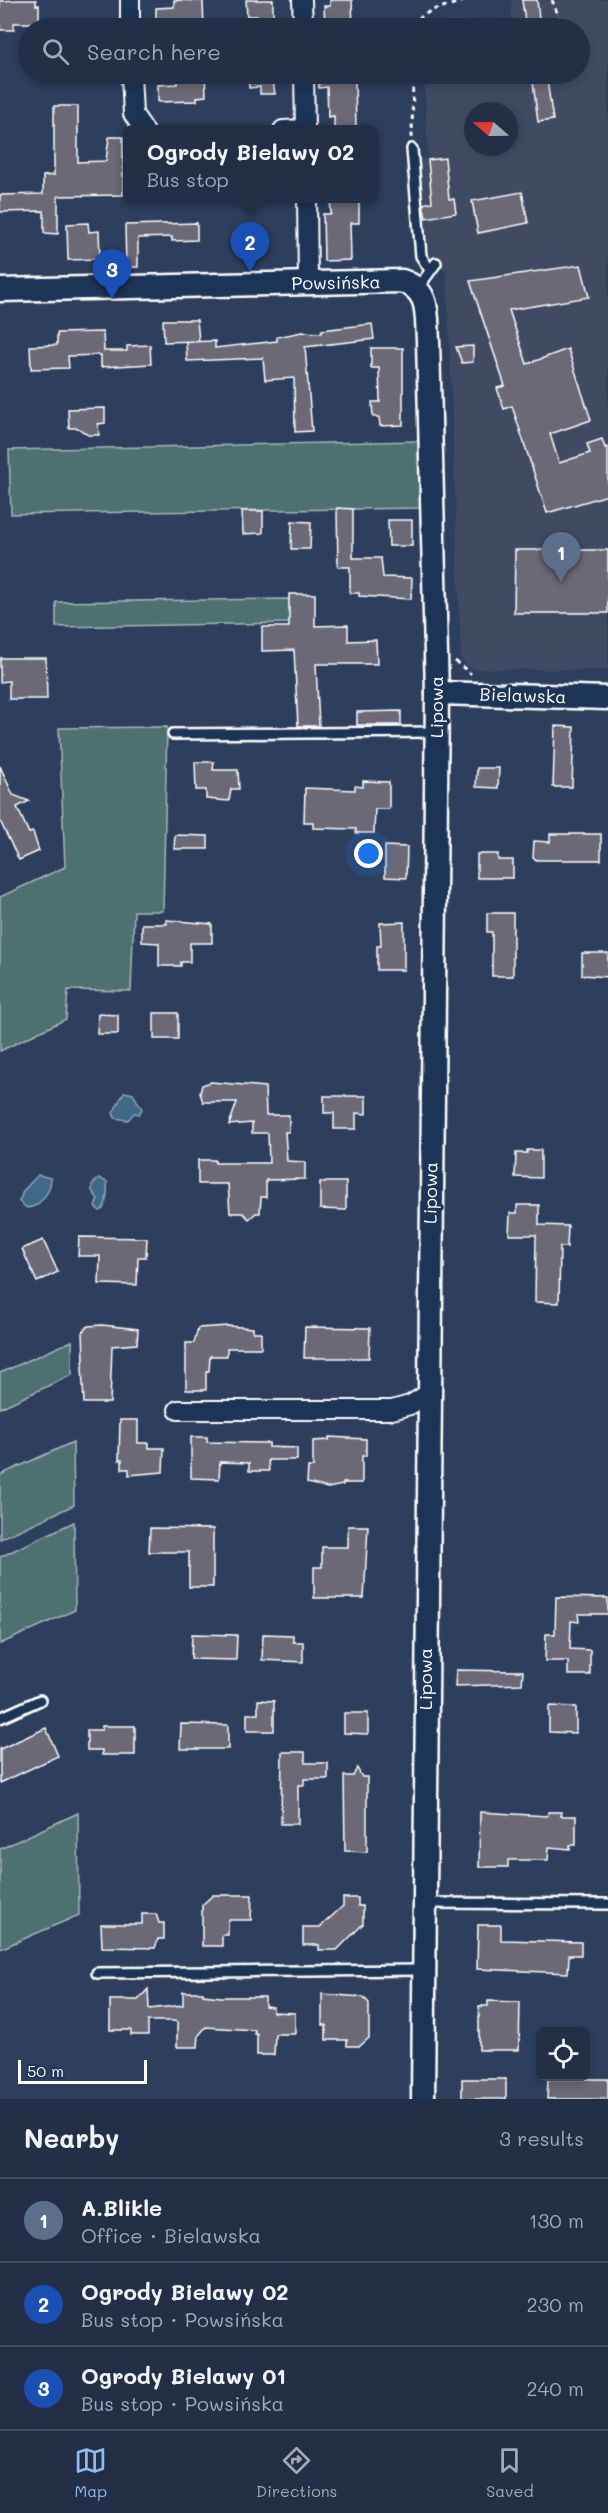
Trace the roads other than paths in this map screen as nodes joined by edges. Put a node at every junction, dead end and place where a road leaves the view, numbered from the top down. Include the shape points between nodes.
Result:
1 (130, 0) edge
2 (302, 0) edge
3 (130, 18) edge
4 (303, 18) edge
5 (131, 84) edge
6 (304, 84) edge
7 (141, 125) edge
8 (305, 125) edge
9 (412, 149) road end
10 (307, 203) edge
11 (428, 274) junction
12 (308, 284) junction
13 (0, 291) edge
14 (437, 693) junction
15 (608, 698) edge
16 (437, 732) junction
17 (173, 734) dead end
18 (429, 1393) junction
19 (178, 1410) dead end
20 (40, 1700) dead end
21 (0, 1718) edge
22 (423, 1903) junction
23 (608, 1904) edge
24 (423, 1970) junction
25 (97, 1973) dead end
26 (423, 2099) edge

1 - 3 street
2 - 4 street
5 - 7 street via 132,114
6 - 8 street
9 - 11 lane via 420,256
10 - 12 street
11 - 12 street, Powsińska via 402,281
11 - 14 street, Lipowa via 425,306
12 - 13 street, Powsińska
14 - 15 street, Bielawska
14 - 16 street, Lipowa
16 - 17 lane
16 - 18 street, Lipowa
18 - 19 street via 392,1410
18 - 22 street, Lipowa
20 - 21 lane
22 - 23 lane
22 - 24 street, Lipowa
24 - 25 lane
24 - 26 street, Lipowa

